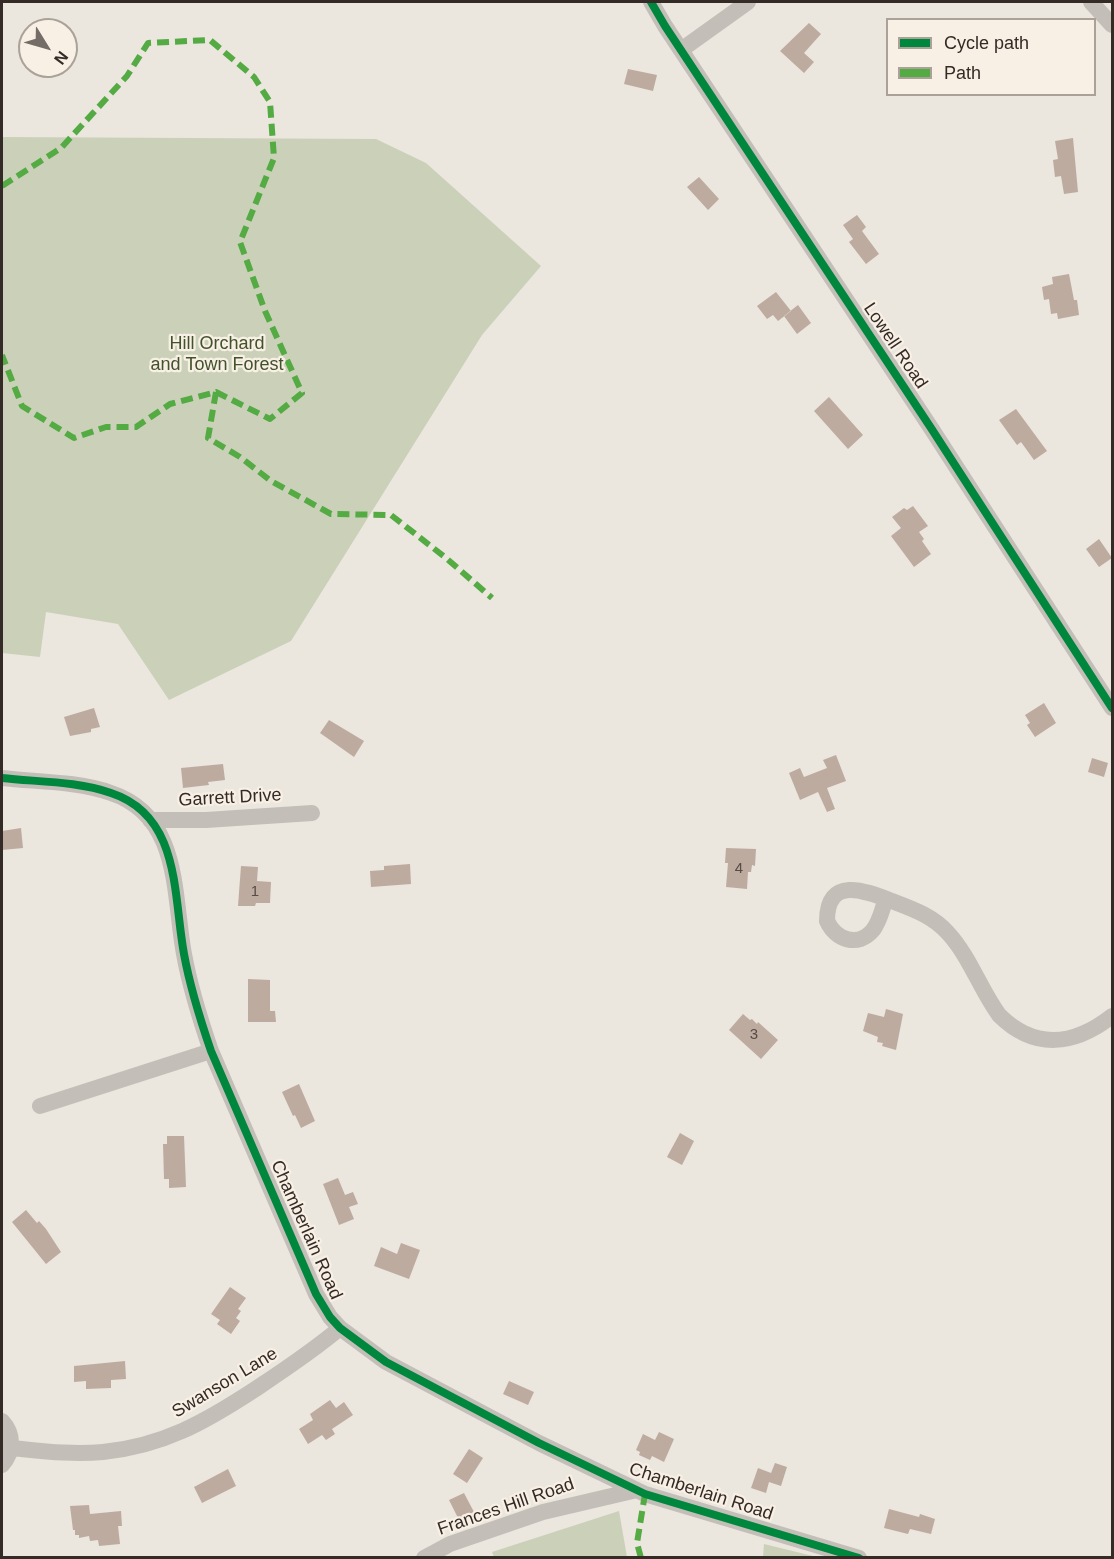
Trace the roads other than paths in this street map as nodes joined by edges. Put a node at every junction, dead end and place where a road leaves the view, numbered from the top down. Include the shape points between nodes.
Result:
1 (651, 2) edge
2 (748, 2) edge
3 (1091, 2) edge
4 (1113, 25) edge
5 (681, 50) junction
6 (1113, 708) edge
7 (2, 778) edge
8 (312, 813) dead end
9 (150, 820) junction
10 (886, 899) dead end
11 (1113, 1016) edge
12 (211, 1051) junction
13 (40, 1106) dead end
14 (340, 1328) junction
15 (2, 1420) edge
16 (11, 1448) junction
17 (2, 1465) edge
18 (637, 1490) junction
19 (424, 1557) edge
20 (859, 1557) edge

1 - 5 street, Lowell Road
2 - 5 street
3 - 4 street
5 - 6 street, Lowell Road
7 - 9 street, Chamberlain Road via 111,793 131,802
8 - 9 street, Garrett Drive
9 - 12 street, Chamberlain Road via 164,840 170,859 184,953
10 - 11 street via 923,913 947,932 965,955 999,1015 1018,1031 1041,1039 1067,1039 1092,1031
12 - 13 street
12 - 14 street, Chamberlain Road via 316,1294
14 - 16 street, Swanson Lane via 296,1363 209,1419 165,1439 102,1452 68,1454
14 - 18 street, Chamberlain Road via 423,1383
15 - 16 street via 9,1431
16 - 17 street
18 - 19 street, Frances Hill Road via 543,1512
18 - 20 street, Chamberlain Road

